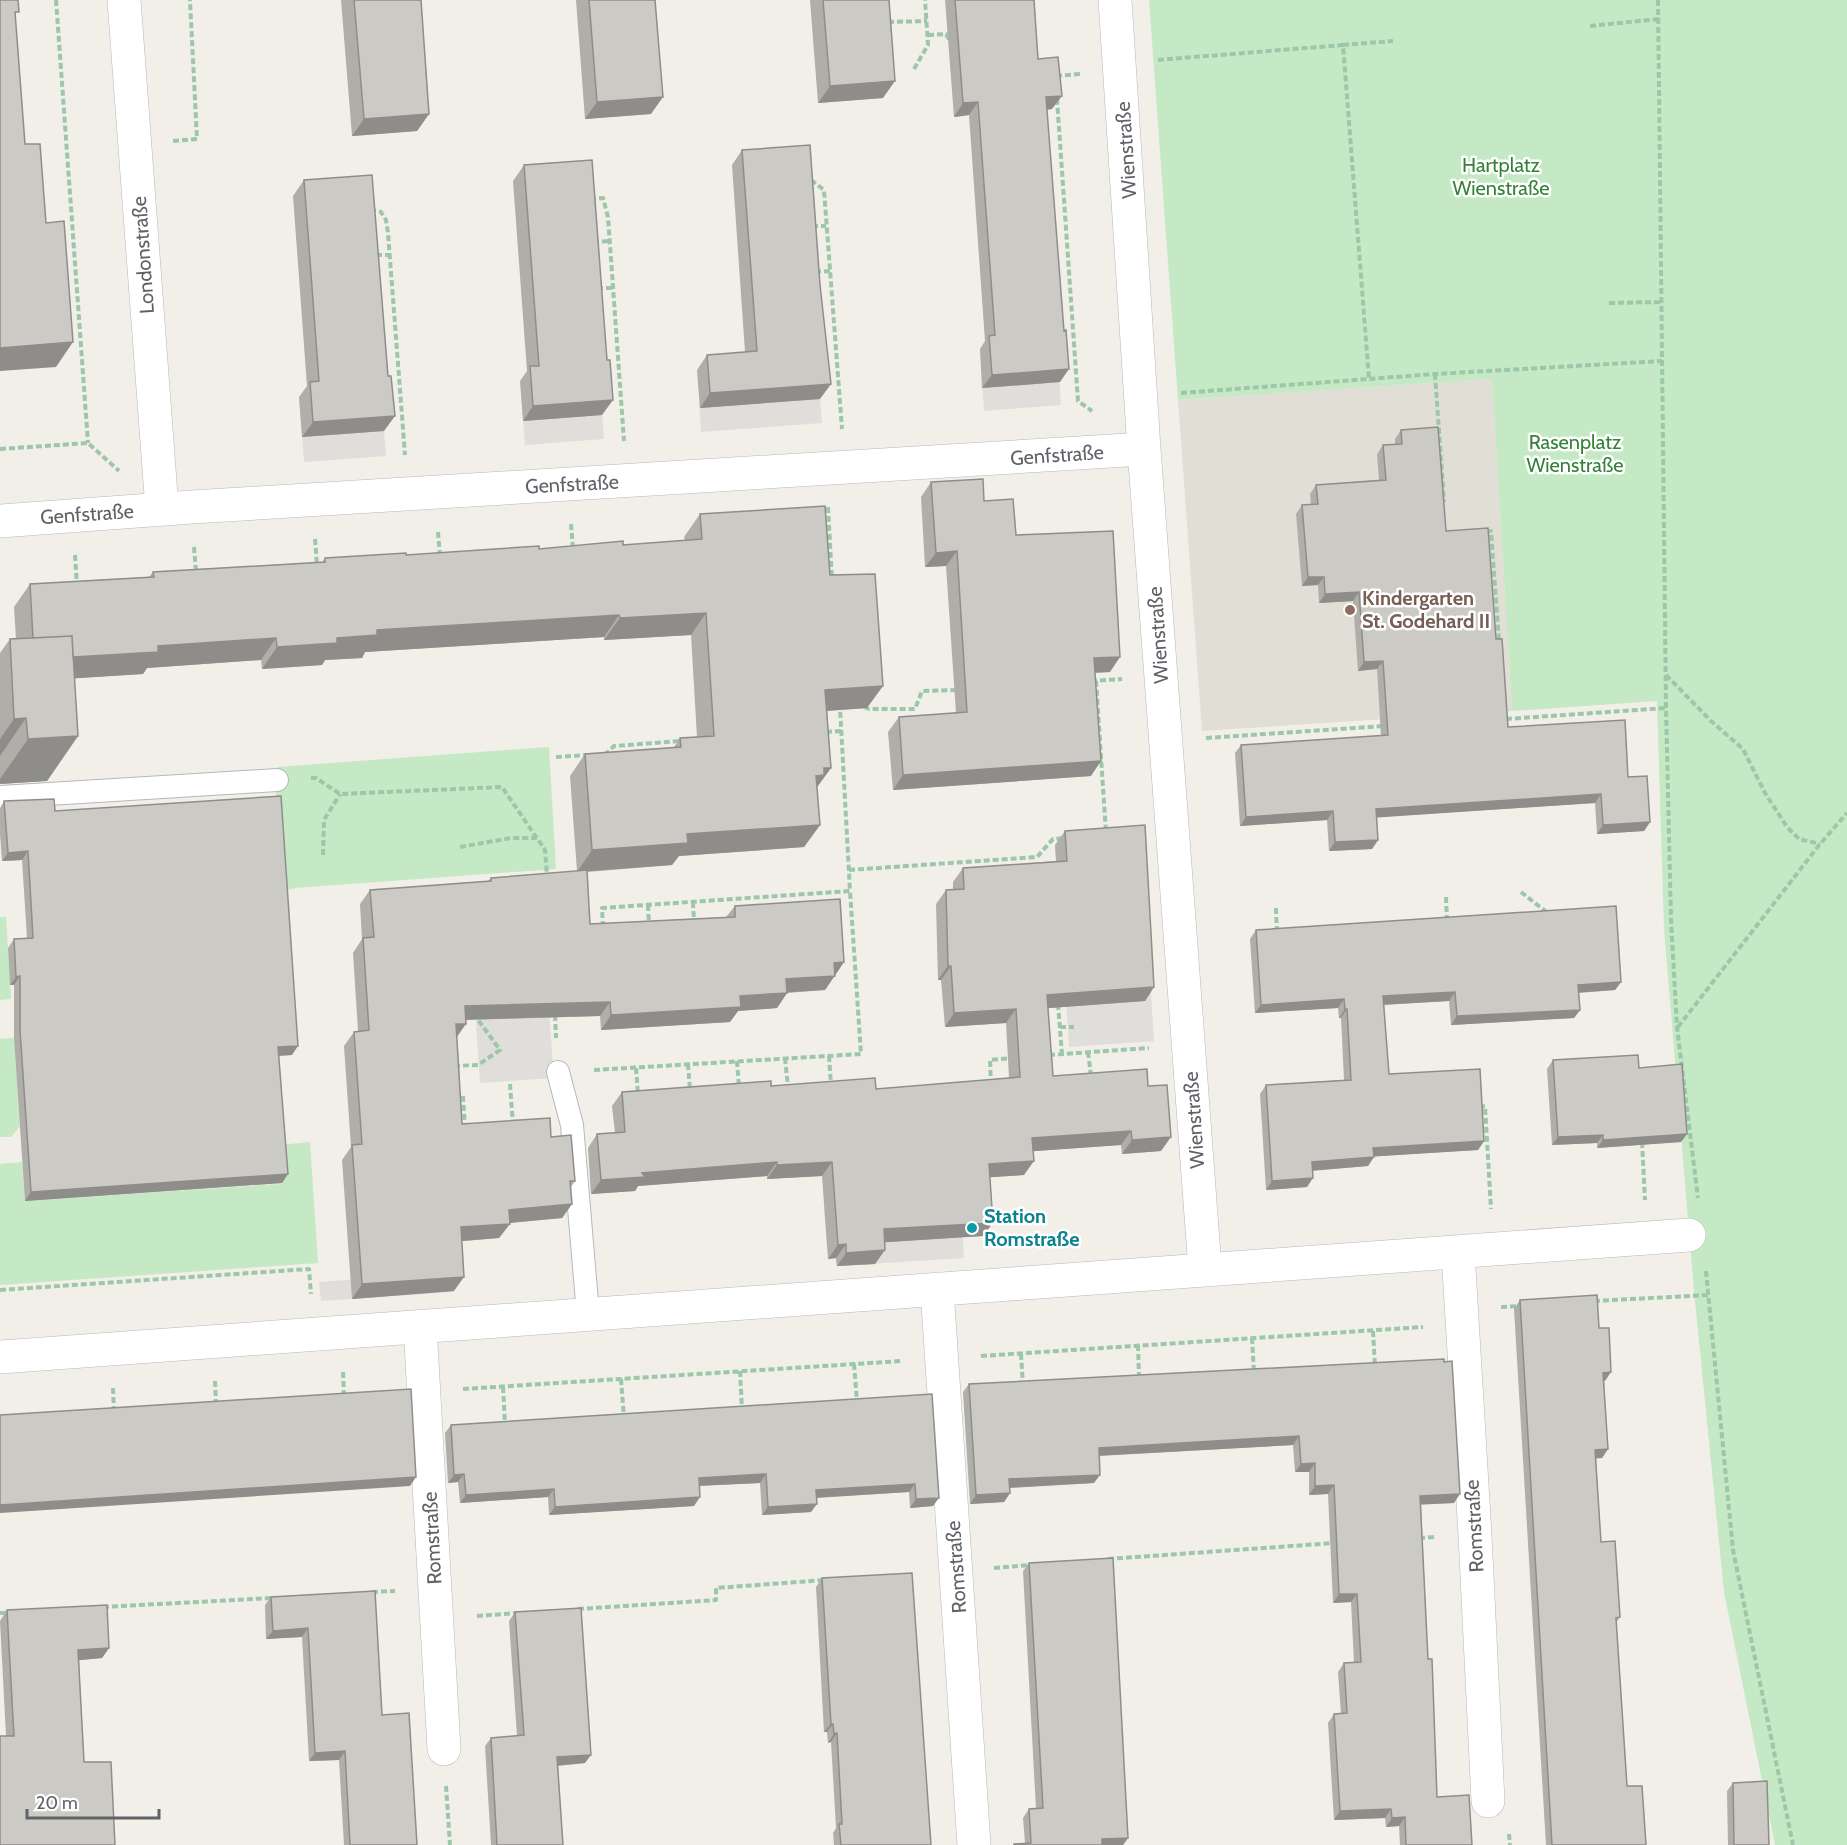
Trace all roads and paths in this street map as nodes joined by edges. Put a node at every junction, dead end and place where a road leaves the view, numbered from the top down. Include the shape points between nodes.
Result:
1 (56, 0) edge
2 (124, 0) edge
3 (190, 0) edge
4 (925, 0) edge
5 (1115, 0) edge
6 (1658, 0) edge
7 (1659, 19) junction
8 (927, 21) junction
9 (878, 23) edge
10 (1590, 27) dead end
11 (928, 35) junction
12 (1393, 40) dead end
13 (1343, 45) junction
14 (954, 48) dead end
15 (1120, 63) junction
16 (914, 69) dead end
17 (1083, 74) dead end
18 (134, 143) junction
19 (801, 180) edge
20 (583, 199) edge
21 (363, 210) edge
22 (805, 226) edge
23 (826, 226) junction
24 (610, 241) junction
25 (586, 242) edge
26 (366, 255) edge
27 (390, 255) junction
28 (830, 271) junction
29 (808, 272) edge
30 (590, 288) edge
31 (613, 288) junction
32 (1661, 302) junction
33 (1609, 303) dead end
34 (833, 318) junction
35 (822, 319) edge
36 (616, 332) junction
37 (605, 333) edge
38 (397, 347) junction
39 (385, 348) edge
40 (1662, 361) junction
41 (1435, 374) junction
42 (1369, 379) junction
43 (1141, 396) junction
44 (88, 443) junction
45 (0, 449) edge
46 (1144, 449) junction
47 (835, 468) junction
48 (627, 481) junction
49 (408, 494) junction
50 (162, 509) junction
51 (1444, 510) edge
52 (72, 515) junction
53 (0, 520) edge
54 (1480, 532) edge
55 (833, 587) edge
56 (77, 592) edge
57 (1499, 648) edge
58 (1666, 675) junction
59 (1161, 677) junction
60 (1096, 681) junction
61 (1086, 682) edge
62 (967, 689) edge
63 (956, 690) junction
64 (957, 699) dead end
65 (839, 704) edge
66 (859, 704) edge
67 (1666, 708) junction
68 (915, 709) junction
69 (1504, 719) edge
70 (915, 720) edge
71 (1388, 726) edge
72 (841, 731) junction
73 (820, 732) edge
74 (1166, 740) junction
75 (685, 741) edge
76 (635, 745) junction
77 (636, 753) edge
78 (590, 755) junction
79 (556, 757) dead end
80 (590, 765) edge
81 (277, 780) joint
82 (340, 794) junction
83 (0, 797) edge
84 (1847, 813) edge
85 (1096, 836) edge
86 (537, 838) junction
87 (1074, 838) edge
88 (1820, 844) junction
89 (460, 847) dead end
90 (323, 855) dead end
91 (849, 870) junction
92 (547, 884) edge
93 (850, 891) junction
94 (1521, 892) dead end
95 (790, 895) junction
96 (1446, 897) dead end
97 (743, 898) junction
98 (693, 902) junction
99 (648, 905) junction
100 (791, 906) edge
101 (1276, 908) dead end
102 (744, 909) edge
103 (1555, 919) edge
104 (694, 923) edge
105 (1447, 925) edge
106 (649, 926) edge
107 (604, 929) edge
108 (1278, 937) edge
109 (1057, 993) edge
110 (554, 1007) edge
111 (466, 1018) edge
112 (1060, 1027) junction
113 (1074, 1027) dead end
114 (1677, 1027) junction
115 (1188, 1044) junction
116 (1088, 1052) junction
117 (1062, 1054) junction
118 (1043, 1055) edge
119 (829, 1056) junction
120 (1022, 1057) edge
121 (785, 1058) junction
122 (737, 1061) junction
123 (688, 1064) junction
124 (447, 1066) edge
125 (636, 1068) junction
126 (558, 1072) junction
127 (510, 1084) dead end
128 (1092, 1086) edge
129 (788, 1088) edge
130 (992, 1093) edge
131 (832, 1095) edge
132 (463, 1096) edge
133 (740, 1096) edge
134 (691, 1100) edge
135 (639, 1104) edge
136 (1476, 1107) edge
137 (465, 1129) edge
138 (1641, 1131) edge
139 (514, 1134) edge
140 (1699, 1201) dead end
141 (1648, 1238) junction
142 (1697, 1247) joint
143 (1494, 1249) junction
144 (1458, 1252) junction
145 (1205, 1269) junction
146 (937, 1289) junction
147 (0, 1290) edge
148 (1708, 1294) junction
149 (1591, 1302) edge
150 (1532, 1305) edge
151 (1461, 1309) junction
152 (588, 1314) junction
153 (420, 1326) junction
154 (1373, 1331) dead end
155 (313, 1334) junction
156 (1252, 1338) dead end
157 (1138, 1346) dead end
158 (1022, 1354) dead end
159 (0, 1357) edge
160 (854, 1364) dead end
161 (740, 1371) dead end
162 (1376, 1371) edge
163 (1254, 1376) edge
164 (621, 1379) dead end
165 (1140, 1383) edge
166 (503, 1387) dead end
167 (1023, 1389) edge
168 (857, 1407) edge
169 (743, 1414) edge
170 (624, 1422) edge
171 (506, 1430) edge
172 (434, 1589) junction
173 (364, 1593) edge
174 (282, 1598) edge
175 (94, 1608) edge
176 (12, 1612) edge
177 (0, 1613) edge
178 (444, 1749) joint
179 (1488, 1801) dead end
180 (450, 1845) edge
181 (974, 1845) edge
182 (1792, 1845) edge

1 - 44 path
2 - 18 street, Londonstraße
3 - 18 path via 198,139
4 - 8 path
5 - 15 street, Wienstraße
6 - 7 path
7 - 10 path
7 - 32 path
8 - 9 path
8 - 11 path
11 - 14 path via 946,34
11 - 16 path via 928,45
12 - 13 path
13 - 15 path
13 - 42 path
15 - 43 street, Wienstraße
17 - 46 path via 1056,76 1078,401
18 - 50 street, Londonstraße
19 - 23 path via 809,179 824,190
20 - 24 path via 603,198
21 - 27 path via 381,212 386,220
22 - 23 path
23 - 28 path
24 - 25 path
24 - 31 path
26 - 27 path
27 - 38 path
28 - 29 path
28 - 34 path
30 - 31 path
31 - 36 path
32 - 33 path
32 - 40 path
34 - 35 path
34 - 47 path
36 - 37 path
36 - 48 path
38 - 39 path
38 - 49 path
40 - 41 path
40 - 58 path
41 - 42 path
41 - 51 path
42 - 43 path
43 - 46 street, Wienstraße
44 - 45 path
44 - 50 path
46 - 47 street, Genfstraße
46 - 59 street, Wienstraße
47 - 48 street, Genfstraße
47 - 55 path
48 - 49 street, Genfstraße
49 - 50 street, Genfstraße
50 - 52 street, Genfstraße
52 - 53 street, Genfstraße
52 - 56 path
54 - 57 path via 1491,531
58 - 67 path
58 - 88 path via 1743,749 1787,827 1799,839
59 - 60 path
59 - 74 street, Wienstraße
60 - 61 path
60 - 85 path via 1107,836
62 - 63 path
63 - 64 path
63 - 68 path via 922,692
65 - 72 path
66 - 68 path via 869,709
67 - 69 path
67 - 114 path
68 - 70 path
71 - 74 path
72 - 73 path
72 - 91 path
74 - 115 street, Wienstraße
75 - 76 path
76 - 77 path
76 - 78 path via 614,746 607,753
78 - 79 path
78 - 80 path
81 - 82 path via 316,778
81 - 83 lane
82 - 86 path via 502,788
82 - 90 path via 324,820
84 - 88 path
86 - 89 path via 511,838
86 - 92 path via 545,850
87 - 91 path via 1053,839 1037,857
88 - 114 path
91 - 93 path
93 - 95 path
93 - 119 path via 861,1054
94 - 103 path
95 - 97 path
95 - 100 path
96 - 105 path
97 - 98 path
97 - 102 path
98 - 99 path
98 - 104 path
99 - 106 path
99 - 107 path via 602,908
101 - 108 path
109 - 112 path
110 - 126 path
111 - 124 path via 478,1017 500,1050 478,1065
112 - 113 path
112 - 117 path
114 - 140 path
115 - 116 path
115 - 145 street, Wienstraße
116 - 117 path
116 - 128 path
117 - 118 path
119 - 121 path
119 - 131 path
120 - 130 path via 990,1060
121 - 122 path
121 - 129 path
122 - 123 path
122 - 133 path
123 - 125 path
123 - 134 path
125 - 126 path
125 - 135 path
126 - 152 lane via 572,1125
127 - 139 path
132 - 137 path
136 - 143 path via 1485,1106
138 - 141 path
141 - 142 street
141 - 143 street
142 - 148 path
143 - 144 street
144 - 145 street
144 - 151 street, Romstraße
145 - 146 street
146 - 152 street
146 - 181 street, Romstraße
147 - 155 path via 309,1269
148 - 149 path
148 - 182 path via 1733,1550
150 - 151 path
151 - 179 street, Romstraße
152 - 153 street
153 - 155 street
153 - 172 street, Romstraße
154 - 162 path
155 - 159 street
156 - 163 path
157 - 165 path
158 - 167 path
160 - 168 path
161 - 169 path
164 - 170 path
166 - 171 path
172 - 173 path
172 - 178 street, Romstraße
174 - 175 path
176 - 177 path
178 - 180 path

